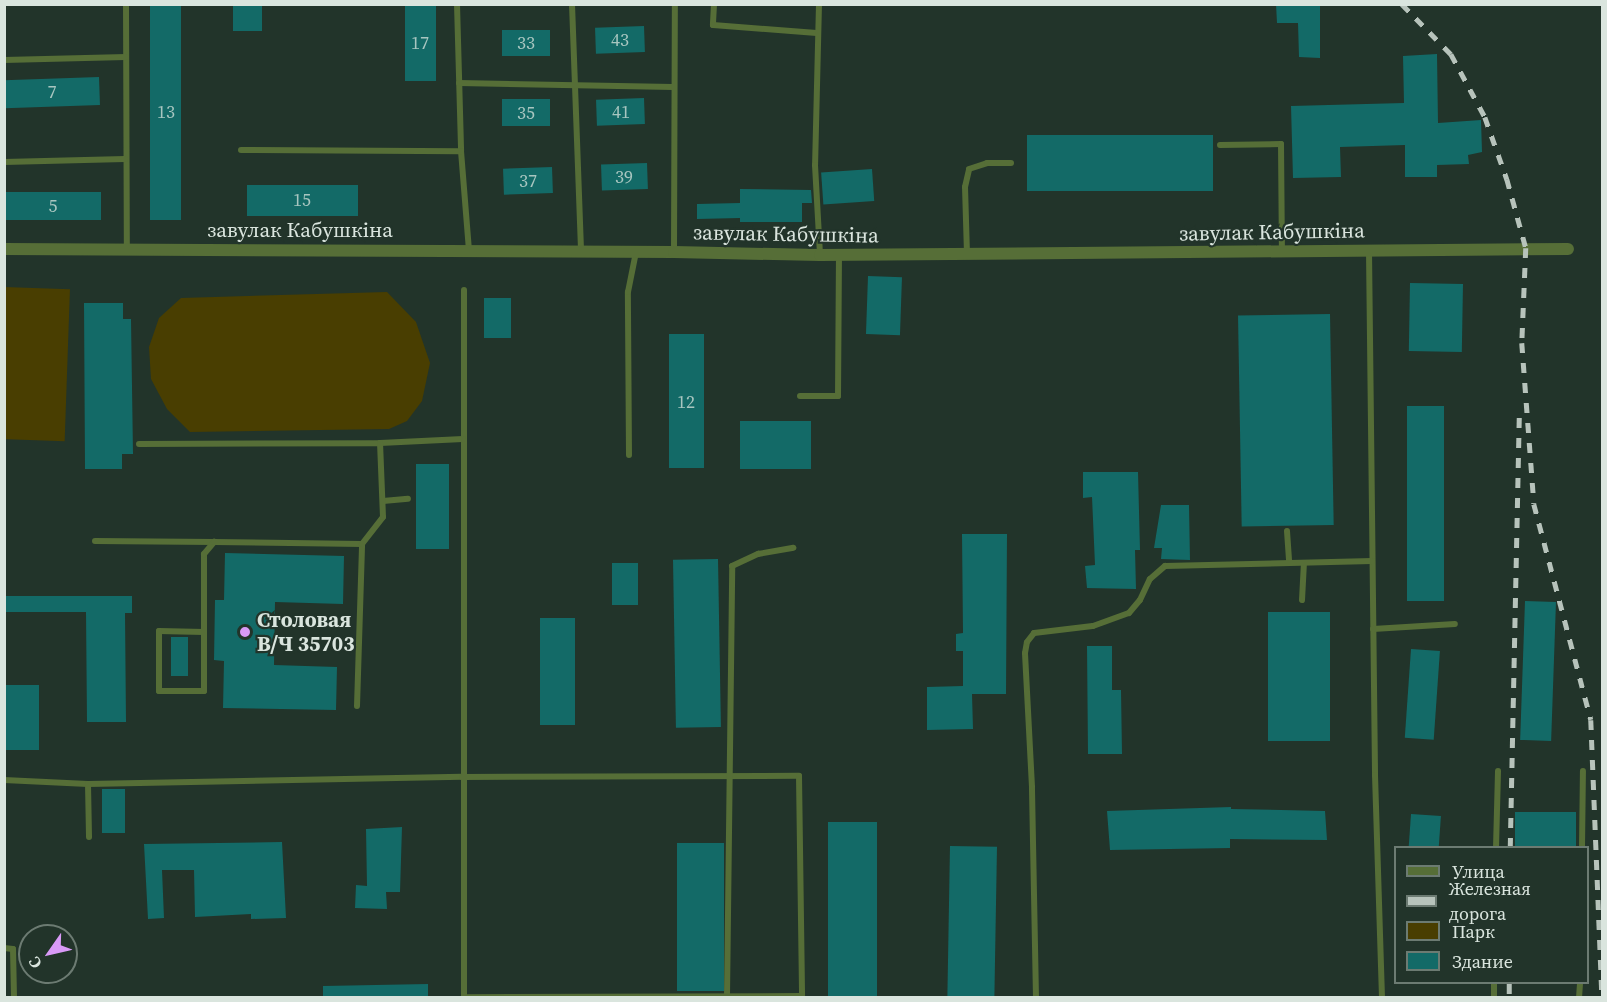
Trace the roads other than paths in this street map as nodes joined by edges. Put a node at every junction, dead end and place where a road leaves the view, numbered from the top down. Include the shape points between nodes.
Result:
1 (126, 4) edge
2 (457, 4) edge
3 (572, 4) edge
4 (675, 4) edge
5 (714, 4) edge
6 (819, 4) edge
7 (817, 33) junction
8 (126, 57) junction
9 (4, 60) edge
10 (459, 82) junction
11 (574, 86) junction
12 (674, 87) junction
13 (1220, 145) dead end
14 (241, 150) dead end
15 (461, 151) junction
16 (125, 159) junction
17 (4, 162) edge
18 (1011, 163) dead end
19 (127, 248) junction
20 (4, 249) edge
21 (1568, 249) dead end
22 (1369, 250) junction
23 (469, 251) junction
24 (581, 252) junction
25 (636, 252) junction
26 (674, 252) junction
27 (1282, 252) junction
28 (820, 255) junction
29 (839, 255) junction
30 (967, 255) junction
31 (464, 290) dead end
32 (800, 396) dead end
33 (463, 439) junction
34 (380, 443) junction
35 (139, 444) dead end
36 (629, 455) dead end
37 (408, 499) dead end
38 (383, 501) junction
39 (1287, 531) dead end
40 (95, 541) dead end
41 (214, 542) junction
42 (362, 544) junction
43 (793, 548) dead end
44 (1372, 561) junction
45 (1289, 563) junction
46 (1304, 563) junction
47 (1302, 600) dead end
48 (1455, 624) dead end
49 (1373, 629) junction
50 (204, 632) junction
51 (357, 706) dead end
52 (1498, 771) dead end
53 (1583, 771) dead end
54 (727, 776) junction
55 (462, 777) junction
56 (4, 780) edge
57 (88, 784) junction
58 (89, 837) dead end
59 (1497, 846) edge
60 (1582, 846) edge
61 (4, 948) edge
62 (727, 996) edge
63 (464, 997) edge
64 (14, 998) edge
65 (1036, 998) edge
66 (1382, 998) edge

1 - 8 lane
2 - 10 lane
3 - 11 lane
4 - 12 lane
5 - 7 lane via 713,25
6 - 7 lane
7 - 28 lane via 814,165
8 - 9 lane
8 - 16 lane
10 - 11 lane
10 - 15 lane
11 - 12 lane
11 - 24 lane
12 - 26 lane
13 - 27 lane via 1281,144
14 - 15 lane
15 - 23 lane
16 - 17 lane
16 - 19 lane
18 - 30 lane via 987,163 969,169 965,187
19 - 20 street, завулак Кабушкіна
19 - 23 street, завулак Кабушкіна
21 - 22 street, завулак Кабушкіна
22 - 27 street, завулак Кабушкіна
22 - 44 lane
23 - 24 street, завулак Кабушкіна
24 - 25 street, завулак Кабушкіна
25 - 26 street, завулак Кабушкіна
25 - 36 lane via 628,292
26 - 28 street, завулак Кабушкіна
27 - 30 street, завулак Кабушкіна
28 - 29 street, завулак Кабушкіна
29 - 30 street, завулак Кабушкіна
29 - 32 lane via 838,396
31 - 33 lane
33 - 34 lane
33 - 55 lane
34 - 35 lane
34 - 38 lane
37 - 38 lane
38 - 42 lane via 383,517
39 - 45 lane
40 - 41 lane
41 - 42 lane
41 - 50 lane via 204,554
42 - 51 lane
43 - 54 lane via 758,554 732,566
44 - 46 lane
44 - 49 lane
45 - 46 lane
45 - 65 lane via 1165,566 1150,579 1129,613 1093,626 1034,633 1027,642
46 - 47 lane
48 - 49 lane
49 - 66 lane
50 - 50 lane via 159,631 159,691 204,691
52 - 59 lane
53 - 60 lane
54 - 55 lane
54 - 62 lane
54 - 62 lane via 799,776 801,996
55 - 57 lane
55 - 63 lane
56 - 57 lane
57 - 58 lane
61 - 64 lane via 13,949
62 - 63 lane

